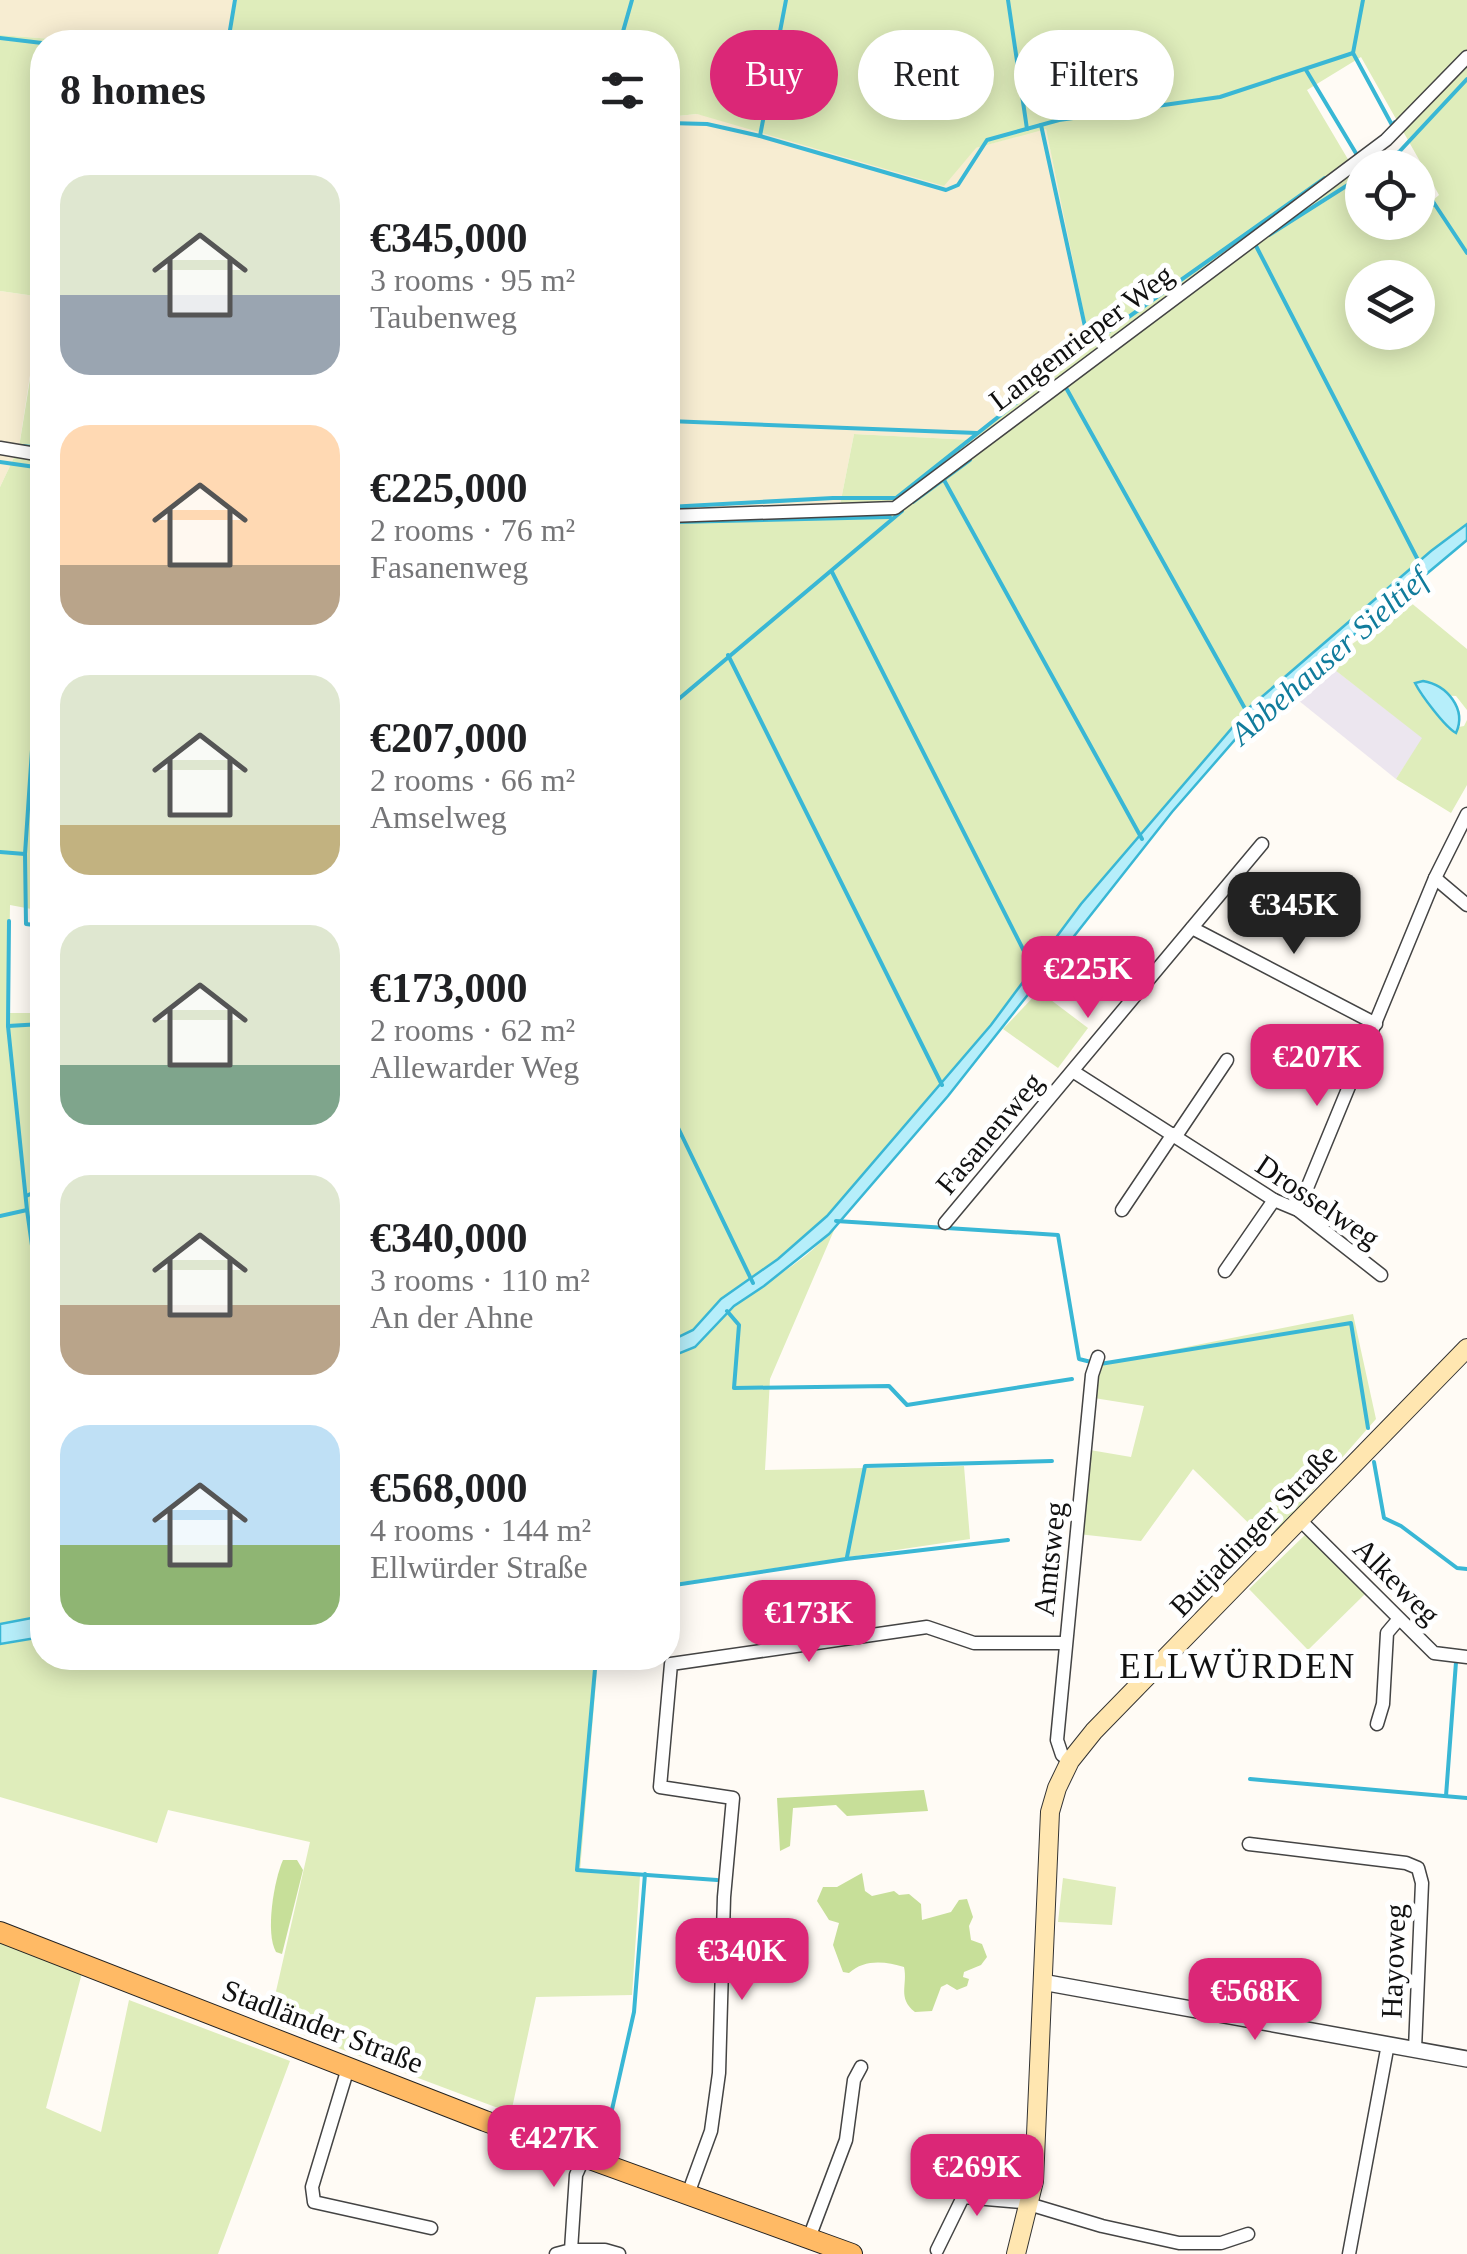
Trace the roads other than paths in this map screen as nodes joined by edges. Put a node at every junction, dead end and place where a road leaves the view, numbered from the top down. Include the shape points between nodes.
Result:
1 (1467, 57) edge
2 (0, 448) edge
3 (30, 454) edge
4 (680, 516) edge
5 (1467, 814) edge
6 (1262, 844) dead end
7 (1435, 878) junction
8 (1467, 905) edge
9 (1192, 928) junction
10 (1376, 1024) junction
11 (1227, 1060) dead end
12 (1074, 1072) junction
13 (1174, 1134) junction
14 (1274, 1200) junction
15 (1122, 1210) dead end
16 (1298, 1210) junction
17 (945, 1223) dead end
18 (1225, 1271) dead end
19 (1380, 1274) dead end
20 (1467, 1348) edge
21 (1098, 1358) dead end
22 (1301, 1521) junction
23 (1398, 1620) junction
24 (1066, 1643) junction
25 (1467, 1657) edge
26 (680, 1663) edge
27 (670, 1670) edge
28 (1377, 1724) dead end
29 (1070, 1762) junction
30 (1248, 1844) dead end
31 (0, 1932) edge
32 (1042, 1982) junction
33 (1388, 2044) junction
34 (1415, 2048) junction
35 (1467, 2059) edge
36 (348, 2068) junction
37 (861, 2068) dead end
38 (584, 2156) junction
39 (688, 2194) junction
40 (1030, 2205) junction
41 (432, 2228) dead end
42 (1248, 2234) dead end
43 (809, 2238) junction
44 (571, 2250) junction
45 (938, 2250) dead end
46 (1015, 2251) edge
47 (556, 2254) edge
48 (619, 2254) edge
49 (852, 2254) edge
50 (1349, 2254) edge

1 - 4 street, Langenrieper Weg via 1386,140 895,508
2 - 3 street
5 - 7 street
6 - 9 street, Fasanenweg
7 - 8 street
7 - 10 street
9 - 10 street
9 - 12 street, Fasanenweg
10 - 16 street
11 - 13 street
12 - 13 street, Drosselweg
12 - 17 street, Fasanenweg
13 - 14 street, Drosselweg
13 - 15 street
14 - 16 street, Drosselweg
14 - 18 street
16 - 19 street, Drosselweg
20 - 22 main road, Butjadinger Straße
21 - 24 street, Amtsweg
22 - 23 street, Alkeweg
22 - 29 main road, Butjadinger Straße
23 - 25 street, Alkeweg via 1434,1653
23 - 28 street via 1388,1633
24 - 26 street via 974,1642 927,1628
24 - 29 street, Amtsweg via 1057,1740
27 - 39 street via 660,1788 733,1798 719,2073 710,2130
29 - 32 main road, Butjadinger Straße via 1047,1835
30 - 34 street, Hayoweg via 1418,1868
31 - 36 main road, Stadländer Straße
32 - 33 street
32 - 40 main road
33 - 34 street
33 - 50 street
34 - 35 street
36 - 38 main road, Stadländer Straße
36 - 41 street via 312,2187 314,2202
37 - 43 street via 846,2140
38 - 39 main road, Stadländer Straße
38 - 44 street via 576,2175
39 - 43 main road, Stadländer Straße
40 - 42 street via 1179,2243
40 - 45 street via 964,2197
40 - 46 main road
43 - 49 main road, Stadländer Straße
44 - 47 street
44 - 48 street

